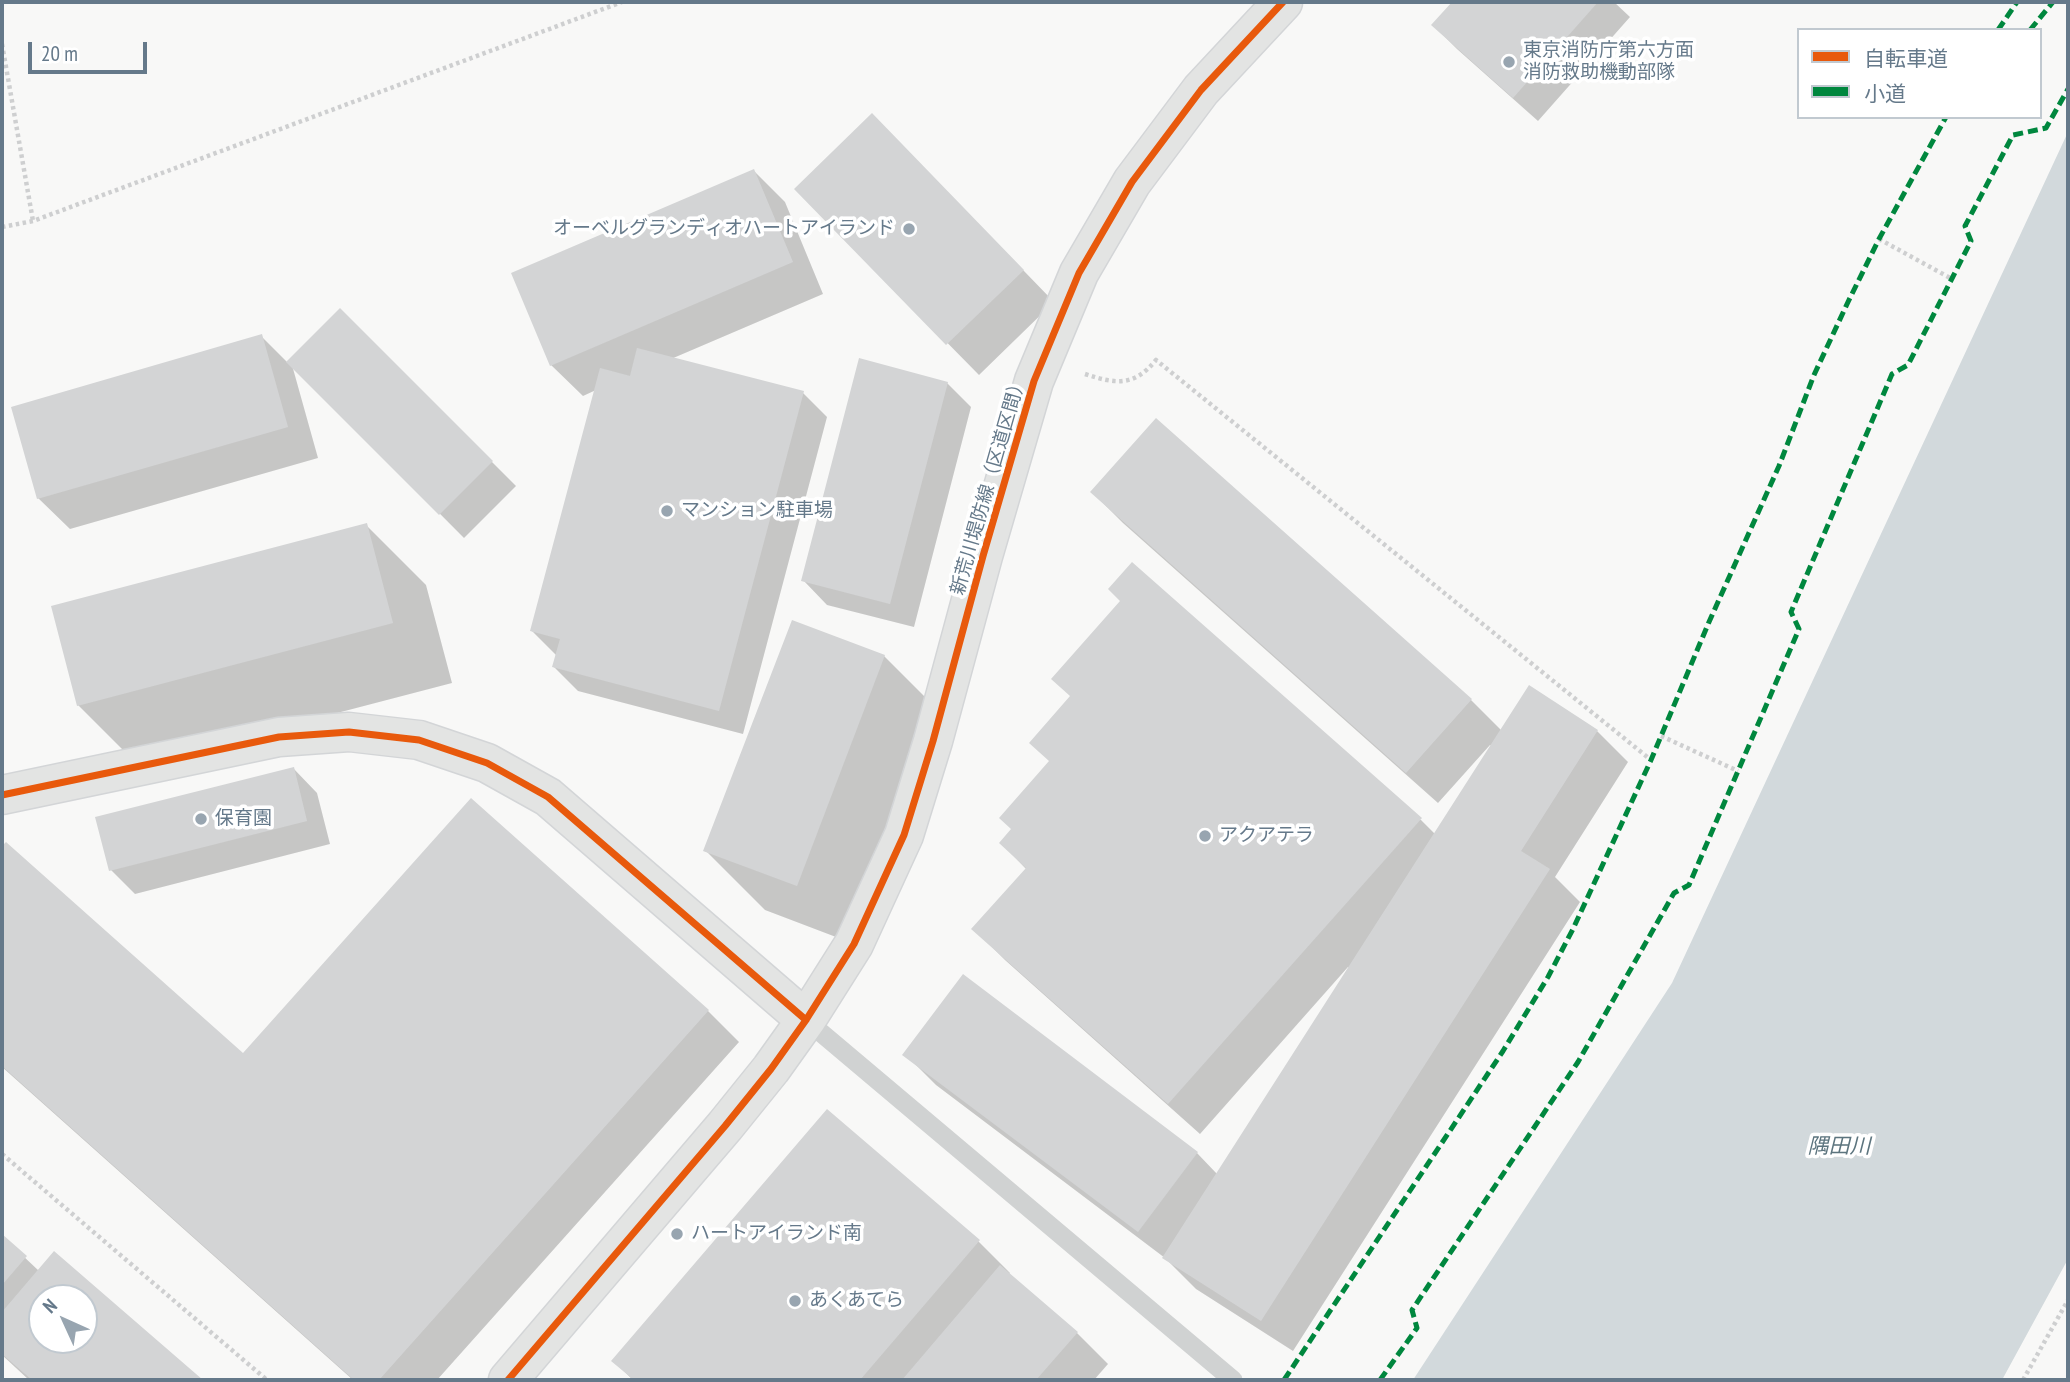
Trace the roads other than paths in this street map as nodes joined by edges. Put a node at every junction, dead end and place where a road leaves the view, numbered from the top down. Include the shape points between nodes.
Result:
1 (1283, 2) edge
2 (2, 795) edge
3 (806, 1020) junction
4 (508, 1380) edge
5 (1233, 1380) edge

1 - 3 street, 新荒川堤防線（区道区間） via 1201,90 1140,171 1079,273 1034,381 904,835 854,944
2 - 3 street via 279,737 349,732 419,740 487,763 548,797
3 - 4 street, 新荒川堤防線（区道区間） via 725,1126
3 - 5 lane

